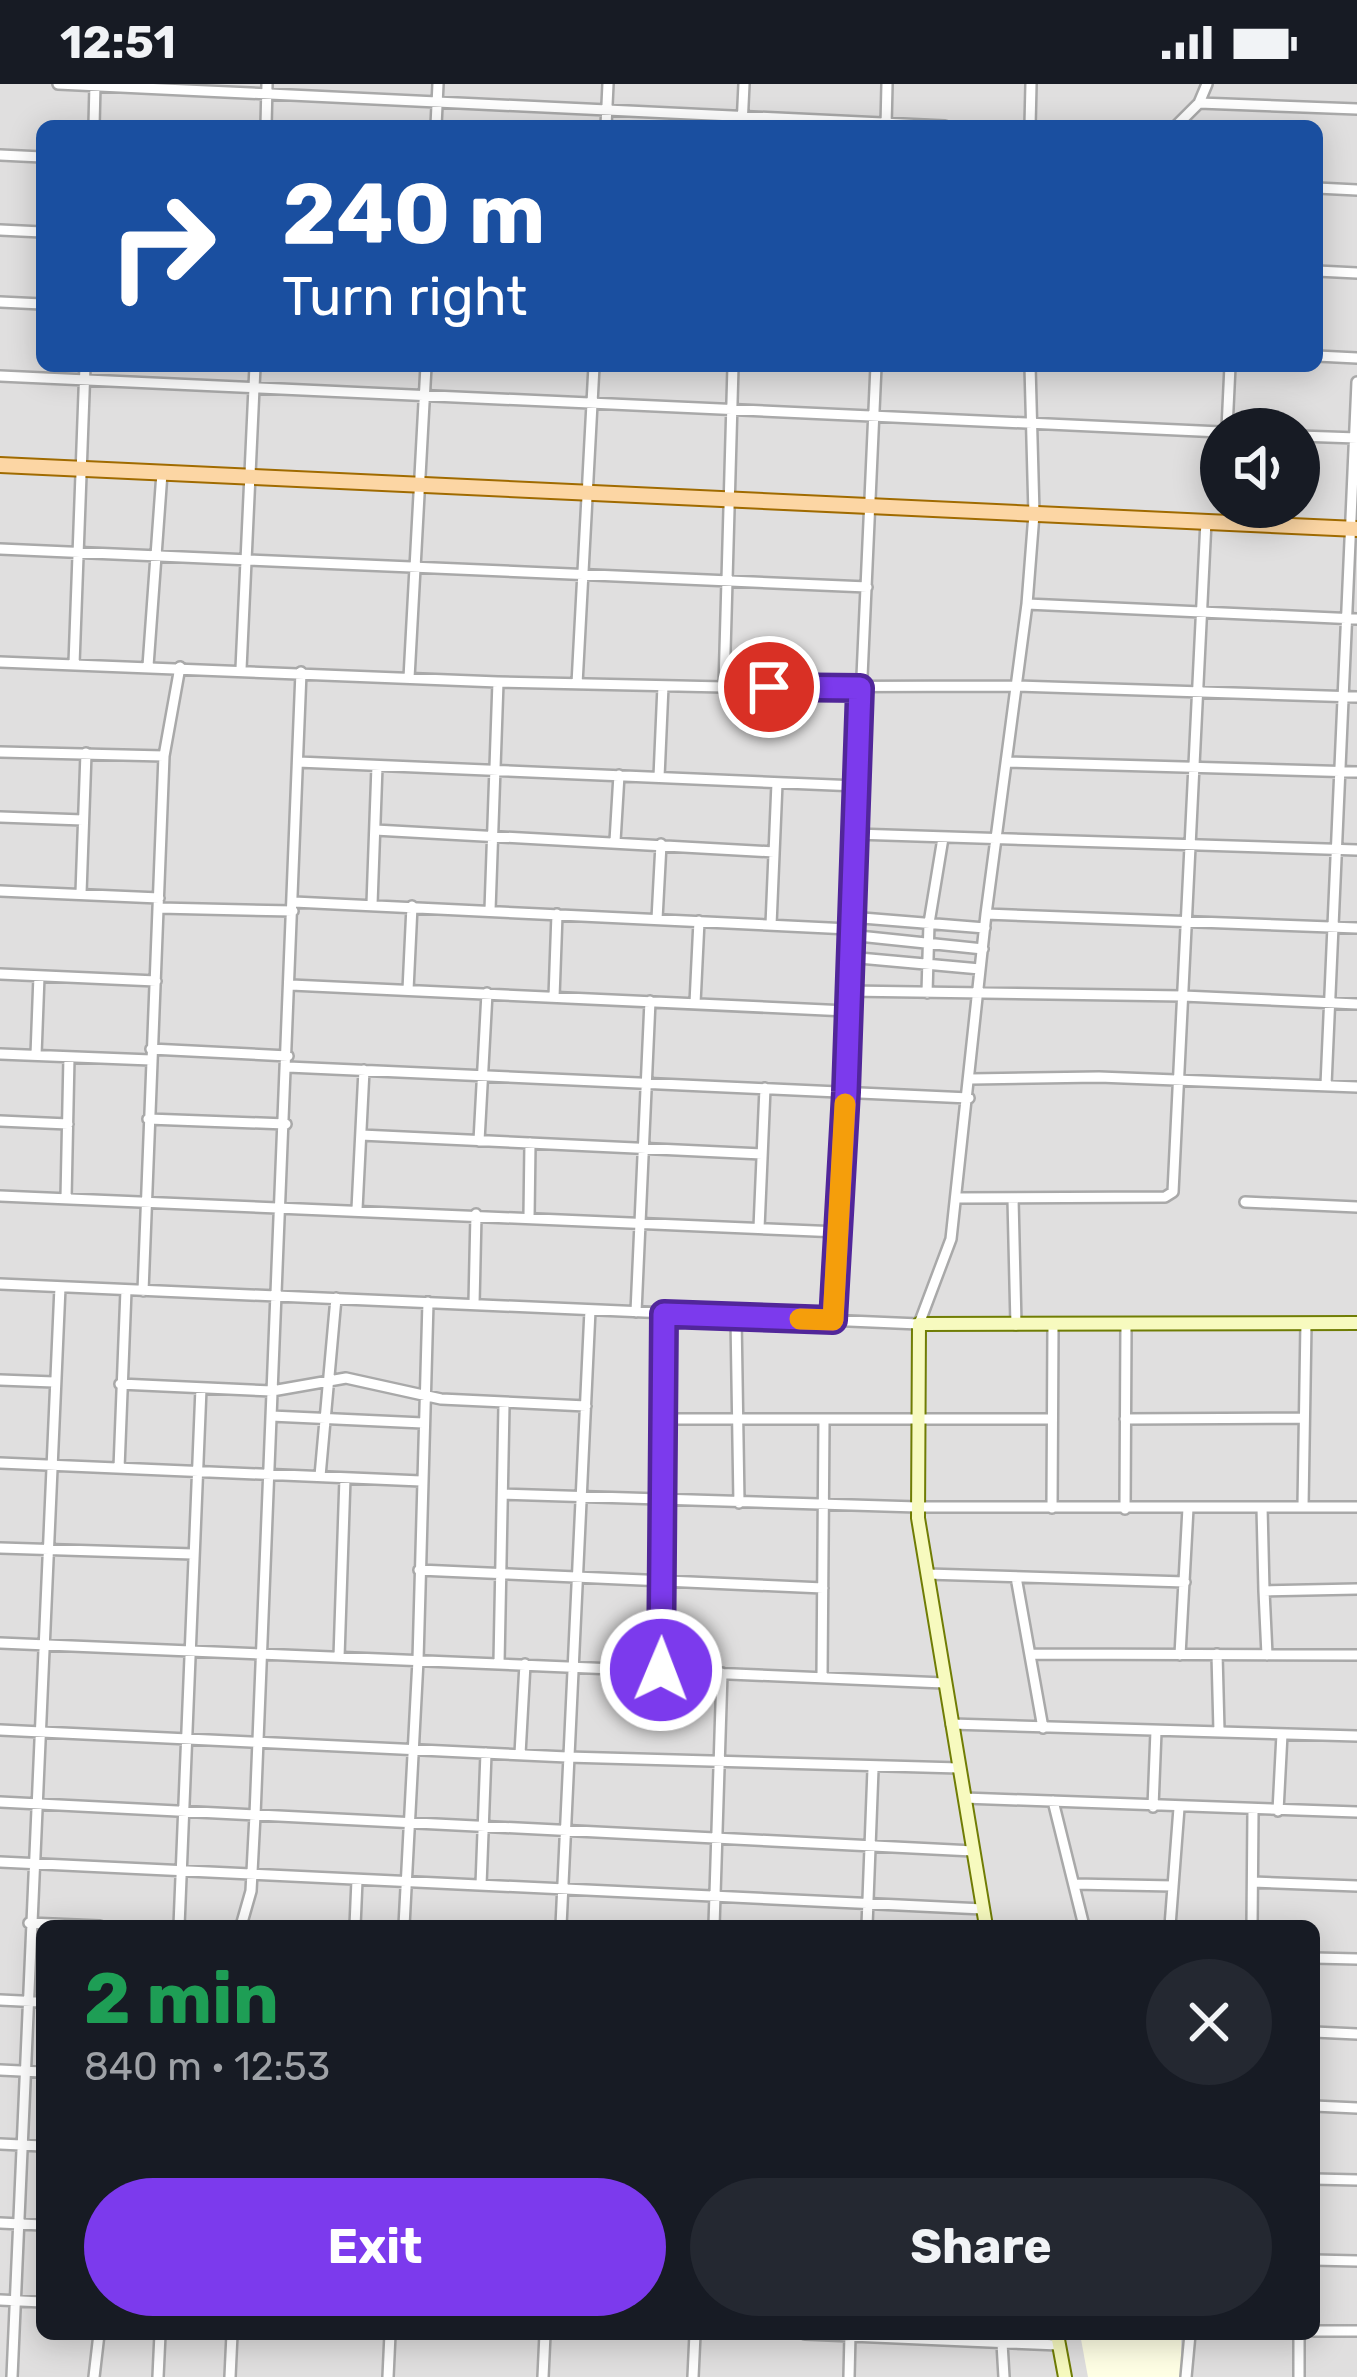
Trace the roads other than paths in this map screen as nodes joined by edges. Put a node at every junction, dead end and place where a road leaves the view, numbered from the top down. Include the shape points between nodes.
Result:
1 (58, 84) edge
2 (438, 84) edge
3 (608, 84) edge
4 (744, 84) edge
5 (887, 84) edge
6 (1031, 84) edge
7 (1208, 84) edge
8 (95, 85) edge
9 (267, 88) edge
10 (437, 101) junction
11 (1199, 103) junction
12 (1357, 109) edge
13 (607, 110) junction
14 (94, 120) edge
15 (266, 120) edge
16 (436, 120) edge
17 (606, 120) edge
18 (731, 120) edge
19 (743, 120) edge
20 (886, 120) edge
21 (1030, 120) edge
22 (1182, 120) edge
23 (0, 155) edge
24 (36, 157) edge
25 (1323, 188) edge
26 (1357, 190) edge
27 (0, 230) edge
28 (36, 232) edge
29 (1323, 271) edge
30 (1357, 273) edge
31 (0, 302) edge
32 (36, 304) edge
33 (1323, 356) edge
34 (1357, 358) edge
35 (85, 372) edge
36 (255, 372) edge
37 (426, 372) edge
38 (594, 372) edge
39 (734, 372) edge
40 (876, 372) edge
41 (1030, 372) edge
42 (1229, 372) edge
43 (0, 376) edge
44 (85, 379) junction
45 (1357, 382) edge
46 (254, 389) junction
47 (425, 394) junction
48 (592, 404) junction
49 (1226, 408) edge
50 (733, 411) junction
51 (874, 418) junction
52 (1032, 424) junction
53 (1200, 429) edge
54 (1320, 437) edge
55 (1356, 438) edge
56 (0, 465) edge
57 (80, 470) junction
58 (162, 473) junction
59 (253, 478) junction
60 (421, 485) junction
61 (589, 492) junction
62 (730, 498) junction
63 (871, 505) junction
64 (1034, 514) junction
65 (1200, 516) edge
66 (1320, 525) edge
67 (1215, 528) edge
68 (1354, 528) edge
69 (0, 549) edge
70 (76, 551) junction
71 (155, 556) junction
72 (248, 560) junction
73 (416, 567) junction
74 (584, 572) junction
75 (725, 581) junction
76 (867, 587) junction
77 (1027, 604) junction
78 (1200, 612) junction
79 (1352, 618) edge
80 (0, 662) edge
81 (74, 664) junction
82 (148, 665) junction
83 (180, 668) junction
84 (241, 669) junction
85 (301, 672) junction
86 (410, 678) junction
87 (498, 682) junction
88 (577, 683) junction
89 (663, 686) junction
90 (1017, 686) junction
91 (724, 687) junction
92 (860, 688) junction
93 (1195, 692) junction
94 (1344, 696) junction
95 (1357, 697) edge
96 (0, 752) edge
97 (86, 753) junction
98 (164, 756) junction
99 (298, 762) junction
100 (1008, 762) junction
101 (377, 766) junction
102 (1192, 767) junction
103 (496, 769) junction
104 (1340, 772) junction
105 (1357, 772) edge
106 (620, 776) junction
107 (659, 777) junction
108 (778, 783) junction
109 (857, 786) junction
110 (0, 817) edge
111 (83, 820) junction
112 (375, 830) junction
113 (855, 834) junction
114 (494, 835) junction
115 (944, 838) junction
116 (997, 840) junction
117 (614, 841) junction
118 (662, 844) junction
119 (1189, 846) junction
120 (1337, 849) junction
121 (1357, 850) edge
122 (774, 851) junction
123 (0, 891) edge
124 (81, 893) junction
125 (159, 903) junction
126 (372, 904) junction
127 (293, 906) junction
128 (412, 906) junction
129 (490, 910) junction
130 (557, 914) junction
131 (986, 914) junction
132 (850, 917) junction
133 (657, 919) junction
134 (699, 921) junction
135 (1186, 922) junction
136 (929, 923) junction
137 (771, 925) junction
138 (1333, 927) junction
139 (986, 928) junction
140 (1357, 928) edge
141 (849, 932) junction
142 (928, 943) junction
143 (983, 949) junction
144 (848, 957) junction
145 (927, 965) junction
146 (980, 969) junction
147 (0, 974) edge
148 (39, 976) junction
149 (156, 981) junction
150 (290, 985) junction
151 (408, 990) junction
152 (848, 991) junction
153 (927, 993) junction
154 (487, 994) junction
155 (977, 994) junction
156 (1183, 996) junction
157 (554, 997) junction
158 (650, 1001) junction
159 (695, 1003) junction
160 (1330, 1003) junction
161 (1357, 1004) edge
162 (847, 1011) junction
163 (0, 1054) edge
164 (36, 1055) junction
165 (151, 1055) junction
166 (69, 1057) junction
167 (288, 1061) junction
168 (364, 1070) junction
169 (483, 1074) junction
170 (971, 1079) junction
171 (1179, 1081) junction
172 (646, 1082) junction
173 (1326, 1085) junction
174 (1357, 1087) edge
175 (765, 1088) junction
176 (846, 1092) junction
177 (969, 1099) junction
178 (148, 1119) junction
179 (0, 1121) edge
180 (68, 1124) junction
181 (286, 1124) junction
182 (361, 1135) junction
183 (479, 1141) junction
184 (530, 1143) junction
185 (644, 1148) junction
186 (762, 1154) junction
187 (0, 1196) edge
188 (66, 1198) junction
189 (956, 1198) junction
190 (1013, 1198) junction
191 (145, 1202) junction
192 (1245, 1202) dead end
193 (282, 1206) junction
194 (1357, 1207) edge
195 (357, 1209) junction
196 (476, 1214) junction
197 (529, 1216) junction
198 (641, 1222) junction
199 (759, 1228) junction
200 (839, 1232) junction
201 (0, 1284) edge
202 (60, 1287) junction
203 (126, 1291) junction
204 (143, 1291) junction
205 (278, 1295) junction
206 (336, 1298) junction
207 (428, 1302) junction
208 (474, 1304) junction
209 (590, 1310) junction
210 (636, 1312) junction
211 (664, 1314) junction
212 (736, 1317) junction
213 (833, 1320) junction
214 (1306, 1323) junction
215 (1357, 1323) edge
216 (920, 1324) junction
217 (1016, 1325) junction
218 (1053, 1325) junction
219 (1126, 1325) junction
220 (328, 1379) junction
221 (0, 1380) edge
222 (54, 1382) junction
223 (120, 1384) junction
224 (201, 1388) junction
225 (272, 1390) junction
226 (424, 1397) junction
227 (504, 1405) junction
228 (586, 1406) junction
229 (271, 1416) junction
230 (917, 1418) junction
231 (1304, 1418) junction
232 (325, 1419) junction
233 (663, 1419) junction
234 (738, 1419) junction
235 (1052, 1419) junction
236 (1125, 1419) junction
237 (824, 1420) junction
238 (423, 1423) junction
239 (0, 1463) edge
240 (50, 1465) junction
241 (119, 1468) junction
242 (197, 1471) junction
243 (268, 1474) junction
244 (320, 1476) junction
245 (345, 1478) junction
246 (421, 1481) junction
247 (502, 1494) junction
248 (581, 1498) junction
249 (662, 1502) junction
250 (739, 1503) junction
251 (823, 1505) junction
252 (1303, 1506) junction
253 (917, 1507) junction
254 (1262, 1507) junction
255 (1357, 1507) edge
256 (1052, 1508) junction
257 (1189, 1508) junction
258 (1125, 1509) junction
259 (0, 1548) edge
260 (46, 1550) junction
261 (193, 1554) junction
262 (419, 1570) junction
263 (501, 1574) junction
264 (926, 1574) junction
265 (578, 1576) junction
266 (1016, 1577) junction
267 (663, 1580) junction
268 (1185, 1582) junction
269 (823, 1588) junction
270 (1357, 1589) edge
271 (1264, 1591) junction
272 (0, 1643) edge
273 (42, 1645) junction
274 (190, 1651) junction
275 (261, 1653) junction
276 (1030, 1654) junction
277 (1180, 1654) junction
278 (1217, 1654) junction
279 (1267, 1654) junction
280 (1357, 1655) edge
281 (339, 1657) junction
282 (418, 1660) junction
283 (499, 1664) junction
284 (525, 1664) junction
285 (573, 1666) junction
286 (661, 1670) junction
287 (722, 1673) junction
288 (822, 1677) junction
289 (944, 1683) junction
290 (951, 1724) junction
291 (1042, 1728) junction
292 (0, 1730) edge
293 (1156, 1731) junction
294 (39, 1732) junction
295 (1220, 1732) junction
296 (1282, 1734) junction
297 (1357, 1736) edge
298 (186, 1739) junction
299 (258, 1742) junction
300 (414, 1749) junction
301 (487, 1753) junction
302 (520, 1754) junction
303 (567, 1757) junction
304 (719, 1762) junction
305 (959, 1768) junction
306 (873, 1769) junction
307 (964, 1798) junction
308 (1053, 1801) junction
309 (0, 1802) edge
310 (36, 1804) junction
311 (1154, 1807) junction
312 (1179, 1808) junction
313 (1253, 1811) junction
314 (1278, 1811) junction
315 (184, 1812) junction
316 (1357, 1812) edge
317 (255, 1815) junction
318 (410, 1822) junction
319 (483, 1825) junction
320 (563, 1829) junction
321 (717, 1836) junction
322 (871, 1844) junction
323 (973, 1851) junction
324 (0, 1862) edge
325 (32, 1864) junction
326 (181, 1870) junction
327 (252, 1874) junction
328 (358, 1880) junction
329 (406, 1882) junction
330 (1253, 1882) junction
331 (1074, 1884) junction
332 (481, 1885) junction
333 (1173, 1886) junction
334 (1357, 1886) edge
335 (562, 1887) junction
336 (715, 1895) junction
337 (868, 1903) junction
338 (983, 1910) junction
339 (179, 1920) edge
340 (242, 1920) edge
341 (355, 1920) edge
342 (404, 1920) edge
343 (561, 1920) edge
344 (714, 1920) edge
345 (867, 1920) edge
346 (985, 1920) edge
347 (1083, 1920) edge
348 (1170, 1920) edge
349 (1252, 1920) edge
350 (29, 1923) junction
351 (36, 1923) edge
352 (1320, 1958) edge
353 (1357, 1960) edge
354 (0, 2000) edge
355 (27, 2002) junction
356 (36, 2002) edge
357 (1320, 2032) edge
358 (1357, 2034) edge
359 (0, 2070) edge
360 (26, 2071) junction
361 (36, 2072) edge
362 (1320, 2106) edge
363 (1357, 2108) edge
364 (0, 2144) edge
365 (21, 2145) junction
366 (36, 2146) edge
367 (1320, 2180) edge
368 (1357, 2180) edge
369 (0, 2223) edge
370 (18, 2224) junction
371 (36, 2225) edge
372 (1320, 2260) edge
373 (1357, 2261) edge
374 (0, 2300) edge
375 (15, 2301) junction
376 (36, 2302) edge
377 (1320, 2331) edge
378 (1357, 2331) edge
379 (98, 2340) edge
380 (160, 2340) edge
381 (232, 2340) edge
382 (390, 2340) edge
383 (545, 2340) edge
384 (695, 2340) edge
385 (850, 2340) edge
386 (944, 2340) edge
387 (1058, 2340) edge
388 (1189, 2340) edge
389 (1299, 2340) edge
390 (1001, 2343) junction
391 (12, 2377) edge
392 (94, 2377) edge
393 (158, 2377) edge
394 (230, 2377) edge
395 (388, 2377) edge
396 (543, 2377) edge
397 (693, 2377) edge
398 (849, 2377) edge
399 (1004, 2377) edge
400 (1065, 2377) edge
401 (1186, 2377) edge
402 (1299, 2377) edge

1 - 8 street
2 - 10 street
3 - 13 street
4 - 19 street
5 - 20 street
6 - 21 street
7 - 11 street
8 - 9 street
8 - 14 street
9 - 10 street
9 - 15 street
10 - 13 street
10 - 16 street
11 - 12 street
11 - 22 street
13 - 17 street
13 - 18 street
23 - 24 street
25 - 26 street
27 - 28 street
29 - 30 street
31 - 32 street
33 - 34 street
35 - 44 street
36 - 46 street
37 - 47 street
38 - 48 street
39 - 50 street
40 - 51 street
41 - 52 street
42 - 49 street
43 - 44 street
44 - 46 street
44 - 57 street
45 - 55 street
46 - 47 street
46 - 59 street
47 - 48 street
47 - 60 street
48 - 50 street
48 - 61 street
50 - 51 street
50 - 62 street
51 - 52 street
51 - 63 street
52 - 53 street
52 - 64 street
54 - 55 street
55 - 68 street
56 - 57 main road
57 - 58 main road
57 - 70 street
58 - 59 main road
58 - 71 street
59 - 60 main road
59 - 72 street
60 - 61 main road
60 - 73 street
61 - 62 main road
61 - 74 street
62 - 63 main road
62 - 75 street
63 - 64 main road
63 - 76 street
64 - 65 main road
64 - 77 street
66 - 68 main road
67 - 78 street
68 - 79 street
69 - 70 street
70 - 71 street
70 - 81 street
71 - 72 street
71 - 82 street
72 - 73 street
72 - 84 street
73 - 74 street
73 - 86 street
74 - 75 street
74 - 88 street
75 - 76 street
75 - 91 street
76 - 92 street
77 - 78 street
77 - 90 street
78 - 79 street
78 - 93 street
79 - 94 street
80 - 81 street
81 - 82 street
82 - 83 street
83 - 84 street
83 - 98 street
84 - 85 street
85 - 86 street
85 - 99 street
86 - 87 street
87 - 88 street
87 - 103 street
88 - 89 street
89 - 91 street
89 - 107 street
90 - 92 street
90 - 93 street
90 - 100 street
91 - 92 street
92 - 109 street
93 - 94 street
93 - 102 street
94 - 95 street
94 - 104 street
96 - 97 street
97 - 98 street
97 - 111 street
98 - 125 street
99 - 101 street
99 - 127 street
100 - 102 street
100 - 116 street
101 - 103 street
101 - 112 street
102 - 104 street
102 - 119 street
103 - 106 street
103 - 114 street
104 - 105 street
104 - 120 street
106 - 107 street
106 - 117 street
107 - 108 street
108 - 109 street
108 - 122 street
109 - 113 street
110 - 111 street
111 - 124 street
112 - 114 street
112 - 126 street
113 - 115 street
113 - 132 street
114 - 117 street
114 - 129 street
115 - 116 street
115 - 136 street
116 - 119 street
116 - 131 street
117 - 118 street
118 - 122 street
118 - 133 street
119 - 120 street
119 - 135 street
120 - 121 street
120 - 138 street
122 - 137 street
123 - 124 street
124 - 125 street
125 - 127 street
125 - 149 street
126 - 127 street
126 - 128 street
127 - 150 street
128 - 129 street
128 - 151 street
129 - 130 street
130 - 133 street
130 - 157 street
131 - 135 street
131 - 139 street
132 - 136 street
132 - 141 street
133 - 134 street
134 - 137 street
134 - 159 street
135 - 138 street
135 - 156 street
136 - 139 street
136 - 142 street
137 - 141 street
138 - 140 street
138 - 160 street
139 - 143 street
141 - 142 street
141 - 144 street
142 - 143 street
142 - 145 street
143 - 146 street
144 - 145 street
144 - 152 street
145 - 146 street
145 - 153 street
146 - 155 street
147 - 148 street
148 - 149 street
148 - 164 street
149 - 165 street
150 - 151 street
150 - 167 street
151 - 154 street
152 - 153 street
152 - 162 street
153 - 155 street
154 - 157 street
154 - 169 street
155 - 156 street
155 - 170 street
156 - 160 street
156 - 171 street
157 - 158 street
158 - 159 street
158 - 172 street
159 - 162 street
160 - 161 street
160 - 173 street
162 - 176 street
163 - 164 street
164 - 166 street
165 - 166 street
165 - 167 street
165 - 178 street
166 - 180 street
167 - 168 street
167 - 181 street
168 - 169 street
168 - 182 street
169 - 172 street
169 - 183 street
170 - 171 street
170 - 177 street
171 - 173 street
171 - 190 street via 1170,1196
172 - 175 street
172 - 185 street
173 - 174 street
175 - 176 street
175 - 186 street
176 - 177 street
176 - 200 street
177 - 189 street
178 - 181 street
178 - 191 street
179 - 180 street
180 - 188 street
181 - 193 street
182 - 183 street
182 - 195 street
183 - 184 street
184 - 185 street
184 - 197 street
185 - 186 street
185 - 198 street
186 - 199 street
187 - 188 street
188 - 191 street
189 - 190 street
189 - 216 street via 945,1262
190 - 217 street
191 - 193 street
191 - 204 street
192 - 194 street
193 - 195 street
193 - 205 street
195 - 196 street
196 - 197 street
196 - 208 street
197 - 198 street
198 - 199 street
198 - 210 street
199 - 200 street
200 - 213 street
201 - 202 street
202 - 203 street
202 - 222 street
203 - 204 street
203 - 223 street
204 - 205 street
205 - 206 street
205 - 225 street
206 - 207 street
206 - 220 street
207 - 208 street
207 - 226 street
208 - 209 street
209 - 210 street
209 - 228 street
210 - 211 street
211 - 212 street
211 - 233 street
212 - 213 street
212 - 234 street
213 - 216 street
214 - 215 street
214 - 219 street
214 - 231 street
216 - 217 street
216 - 230 street
217 - 218 street
218 - 219 street
218 - 235 street
219 - 236 street
220 - 225 street
220 - 226 street via 362,1379
220 - 232 street
221 - 222 street
222 - 240 street
223 - 224 street
223 - 241 street
224 - 225 street
224 - 242 street
225 - 229 street
226 - 227 street
226 - 238 street
227 - 228 street
227 - 247 street
228 - 248 street
229 - 232 street
229 - 243 street
230 - 235 street
230 - 237 street
230 - 253 street
231 - 236 street
231 - 252 street
232 - 238 street
232 - 244 street
233 - 234 street
233 - 249 street
234 - 237 street
234 - 250 street
235 - 256 street
236 - 258 street
237 - 251 street
238 - 246 street
239 - 240 street
240 - 241 street
240 - 260 street
241 - 242 street
242 - 243 street
242 - 261 street
243 - 244 street
243 - 275 street
244 - 245 street
245 - 246 street
245 - 281 street
246 - 262 street
247 - 248 street
247 - 263 street
248 - 249 street
248 - 265 street
249 - 250 street
249 - 267 street
250 - 251 street
251 - 253 street
251 - 269 street
252 - 254 street
252 - 255 street
253 - 256 street
253 - 264 street
254 - 257 street
254 - 271 street
256 - 258 street
257 - 258 street
257 - 268 street
259 - 260 street
260 - 261 street
260 - 273 street
261 - 274 street
262 - 263 street
262 - 282 street
263 - 265 street
263 - 283 street
264 - 266 street
264 - 289 street
265 - 267 street
265 - 285 street
266 - 268 street
266 - 276 street
267 - 269 street
267 - 286 street
268 - 277 street
269 - 288 street
270 - 271 street
271 - 279 street
272 - 273 street
273 - 274 street
273 - 294 street
274 - 275 street
274 - 298 street
275 - 281 street
275 - 299 street
276 - 277 street
276 - 291 street
277 - 278 street
278 - 279 street
278 - 295 street
279 - 280 street
281 - 282 street
282 - 283 street
282 - 300 street
283 - 284 street
284 - 285 street
284 - 302 street
285 - 286 street
285 - 303 street
286 - 287 street
287 - 288 street
287 - 304 street
288 - 289 street
289 - 290 street
290 - 291 street
290 - 305 street
291 - 293 street
292 - 294 street
293 - 295 street
293 - 311 street
294 - 298 street
294 - 310 street
295 - 296 street
296 - 297 street
296 - 314 street
298 - 299 street
298 - 315 street
299 - 300 street
299 - 317 street
300 - 301 street
300 - 318 street
301 - 302 street
301 - 319 street
302 - 303 street
303 - 304 street
303 - 320 street
304 - 306 street
304 - 321 street
305 - 306 street
305 - 307 street
306 - 322 street
307 - 308 street
307 - 323 street
308 - 311 street
308 - 331 street
309 - 310 street
310 - 315 street
310 - 325 street
311 - 312 street
312 - 313 street
312 - 333 street
313 - 314 street
313 - 330 street
314 - 316 street
315 - 317 street
315 - 326 street
317 - 318 street
317 - 327 street
318 - 319 street
318 - 329 street
319 - 320 street
319 - 332 street
320 - 321 street
320 - 335 street
321 - 322 street
321 - 336 street
322 - 323 street
322 - 337 street
323 - 338 street
324 - 325 street
325 - 326 street
325 - 350 street
326 - 327 street
326 - 339 street
327 - 328 street
327 - 340 street
328 - 329 street
328 - 341 street
329 - 332 street
329 - 342 street
330 - 334 street
330 - 349 street
331 - 333 street
331 - 347 street
332 - 335 street
333 - 348 street
335 - 336 street
335 - 343 street
336 - 337 street
336 - 344 street
337 - 338 street
337 - 345 street
338 - 346 street
350 - 351 street
350 - 355 street
352 - 353 street
354 - 355 street
355 - 356 street
355 - 360 street
357 - 358 street
359 - 360 street
360 - 361 street
360 - 365 street
362 - 363 street
364 - 365 street
365 - 366 street
365 - 370 street
367 - 368 street
369 - 370 street
370 - 371 street
370 - 375 street
372 - 373 street
374 - 375 street
375 - 376 street
375 - 391 street
377 - 378 street
379 - 392 street
380 - 393 street
381 - 394 street
382 - 395 street
383 - 396 street
384 - 397 street
385 - 398 street
386 - 390 street
387 - 390 street
387 - 400 street
388 - 401 street
389 - 402 street
390 - 399 street

